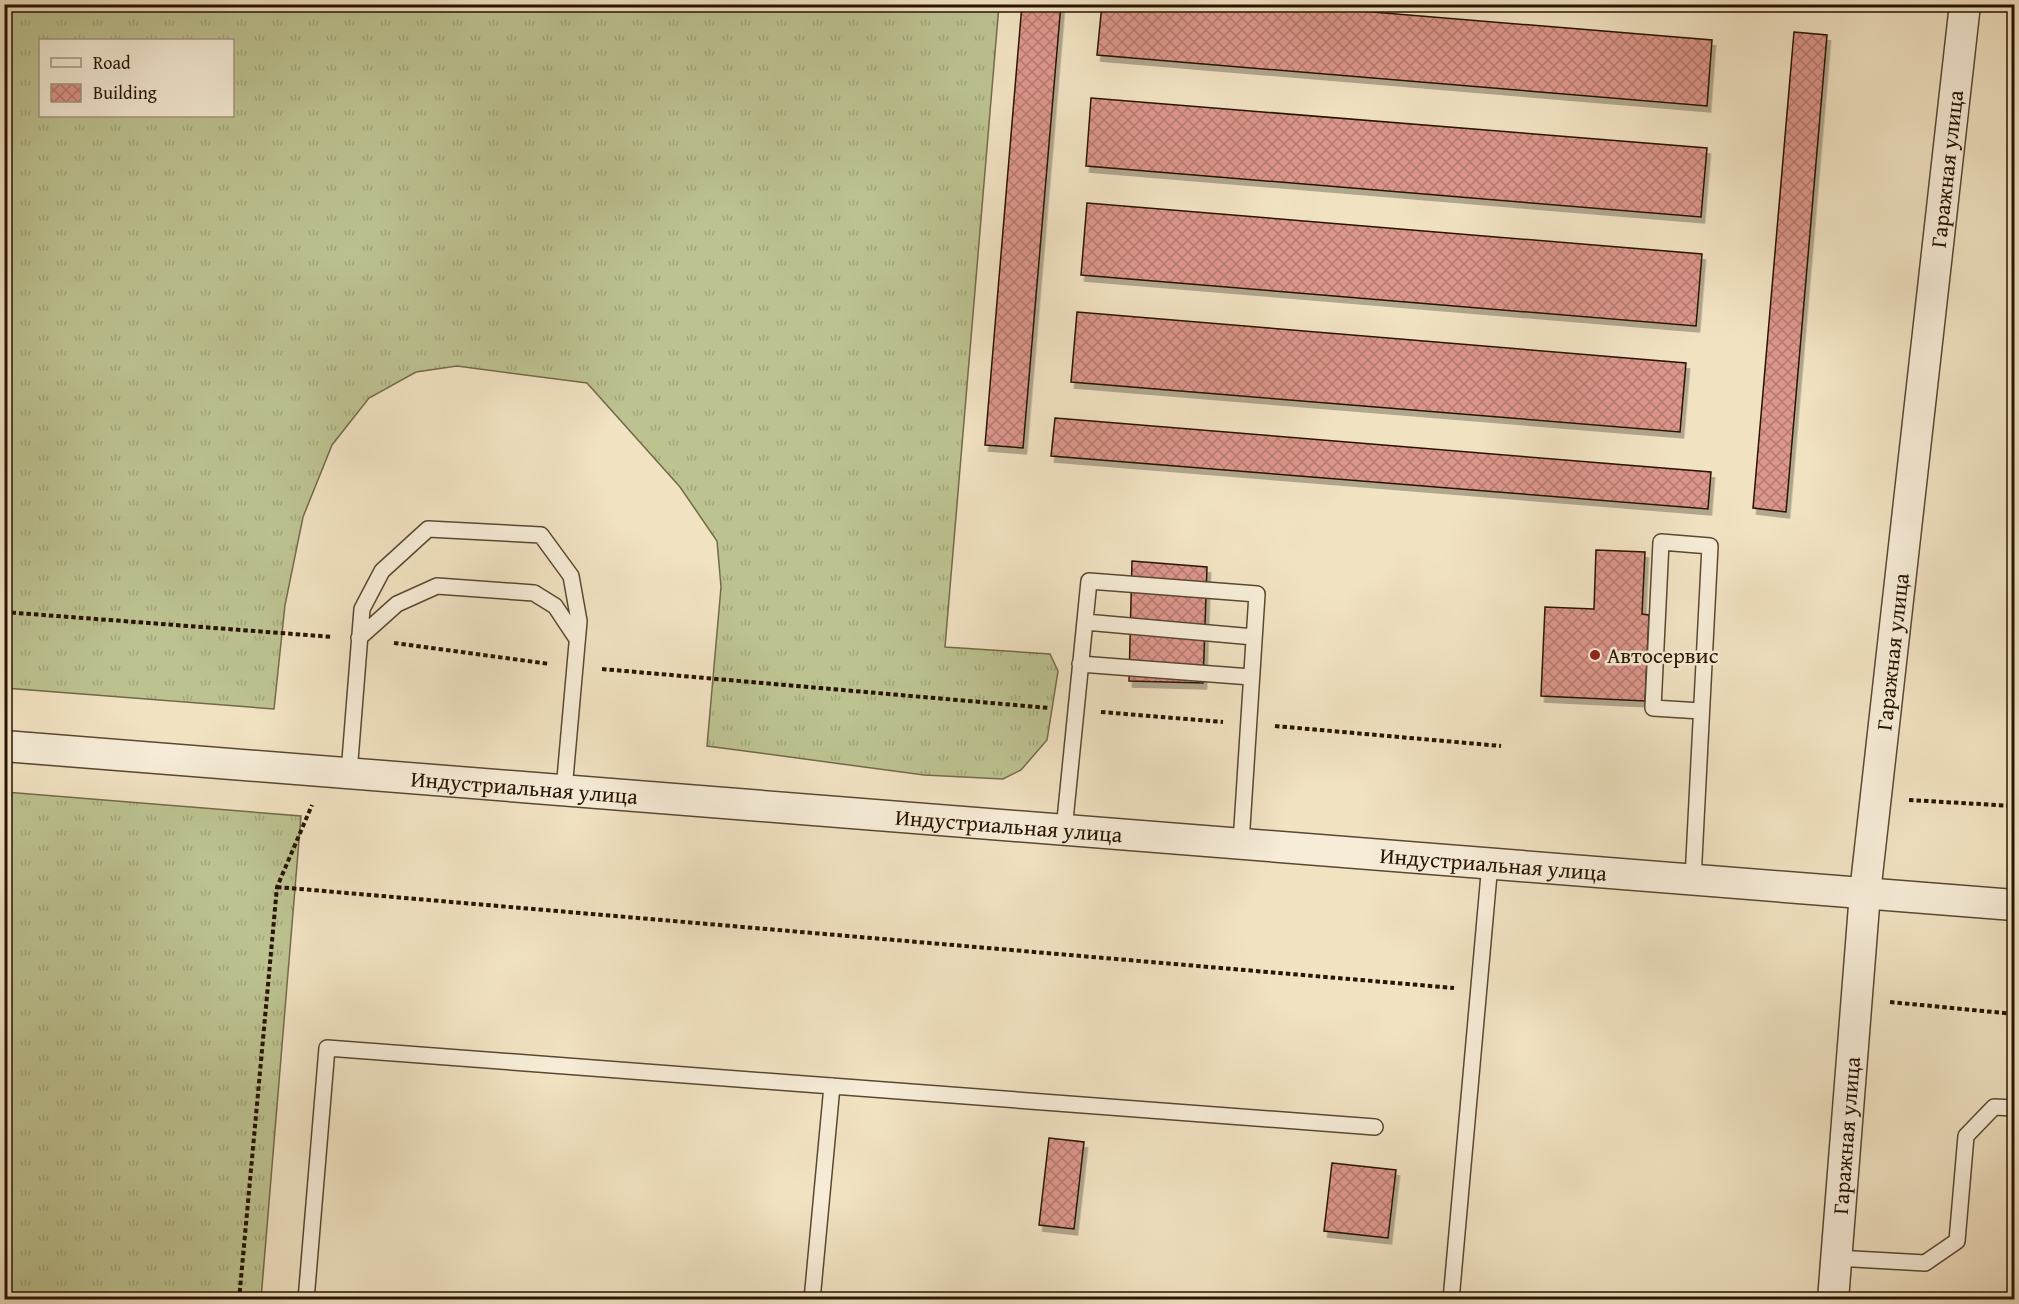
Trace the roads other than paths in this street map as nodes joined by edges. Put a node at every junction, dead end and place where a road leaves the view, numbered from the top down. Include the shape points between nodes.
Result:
1 (1965, 4) edge
2 (1085, 621) junction
3 (1254, 637) junction
4 (359, 639) junction
5 (577, 639) junction
6 (1080, 664) junction
7 (1251, 677) junction
8 (1701, 711) dead end
9 (4, 746) edge
10 (337, 772) junction
11 (564, 790) junction
12 (1064, 830) junction
13 (1241, 843) junction
14 (1490, 863) junction
15 (1693, 879) junction
16 (1864, 893) junction
17 (2014, 905) edge
18 (832, 1086) junction
19 (2014, 1108) edge
20 (1375, 1127) dead end
21 (1836, 1258) junction
22 (306, 1299) edge
23 (812, 1299) edge
24 (1451, 1299) edge
25 (1833, 1299) edge

1 - 16 street, Гаражная улица
2 - 3 lane
2 - 3 lane via 1089,581 1257,594
2 - 6 lane
3 - 7 lane
4 - 5 lane via 397,604 436,586 534,593 555,606
4 - 5 lane via 362,609 382,571 428,529 541,535 571,576 579,621
4 - 10 lane
5 - 11 lane
6 - 7 lane
6 - 12 lane
7 - 13 lane
8 - 15 lane via 1653,708 1661,542 1710,546
9 - 10 street, Индустриальная улица
10 - 11 street, Индустриальная улица
11 - 12 street, Индустриальная улица
12 - 13 street, Индустриальная улица
13 - 14 street, Индустриальная улица
14 - 15 street, Индустриальная улица
14 - 24 lane
15 - 16 street, Индустриальная улица
16 - 17 street, Индустриальная улица
16 - 21 street, Гаражная улица
18 - 20 lane
18 - 22 lane via 327,1048
18 - 23 lane
19 - 21 lane via 1994,1107 1966,1136 1957,1241 1925,1263
21 - 25 street, Гаражная улица

